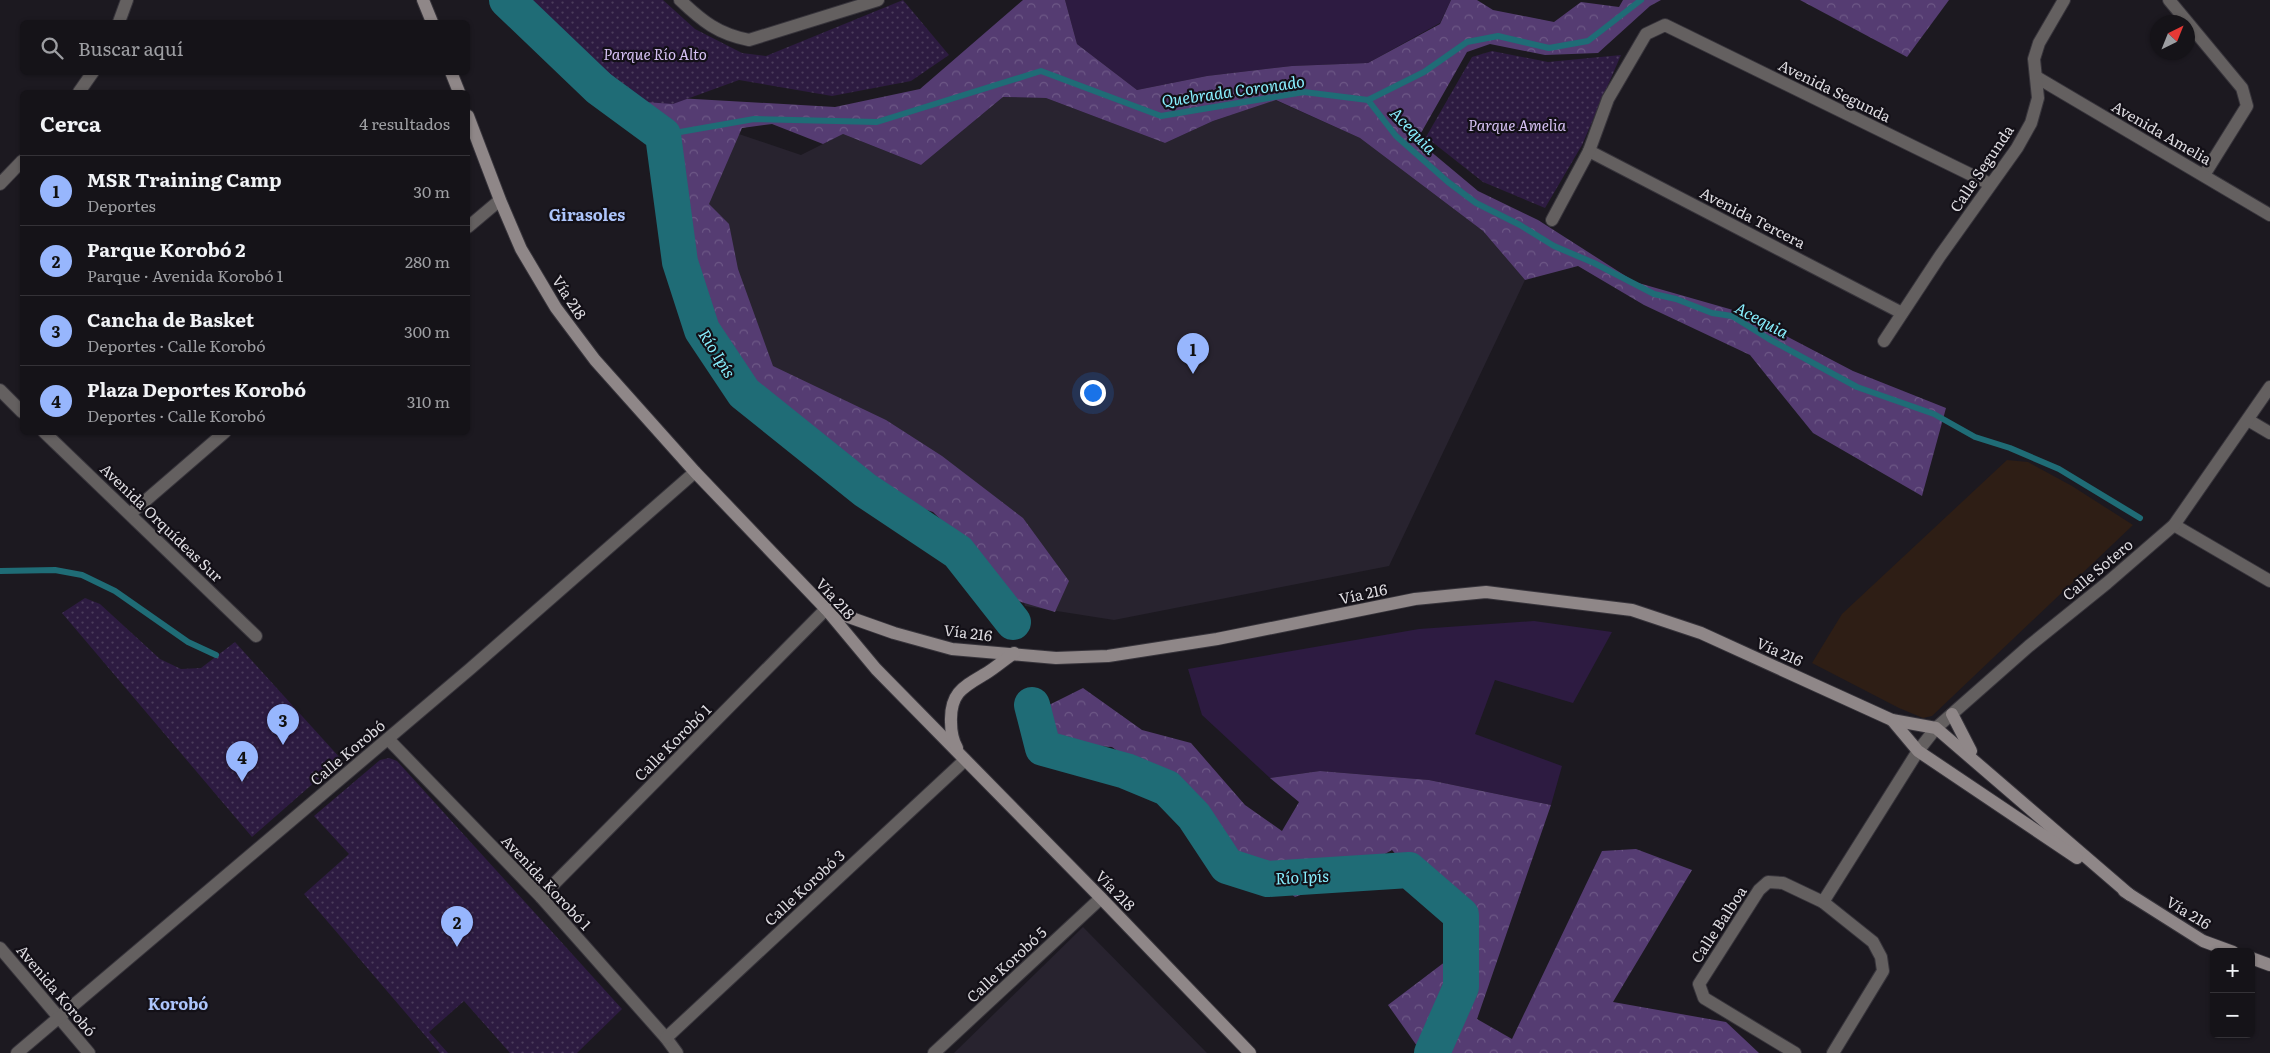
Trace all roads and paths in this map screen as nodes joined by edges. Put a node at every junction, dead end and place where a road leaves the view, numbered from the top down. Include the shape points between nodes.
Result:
1 (127, 0) edge
2 (423, 0) edge
3 (680, 0) edge
4 (878, 0) edge
5 (2064, 0) edge
6 (2168, 0) edge
7 (120, 20) edge
8 (431, 20) edge
9 (91, 75) edge
10 (452, 75) edge
11 (2038, 78) junction
12 (80, 90) edge
13 (457, 90) edge
14 (470, 121) edge
15 (1589, 150) junction
16 (20, 163) edge
17 (2204, 175) junction
18 (0, 184) edge
19 (1990, 184) junction
20 (500, 200) junction
21 (2270, 215) edge
22 (1552, 220) dead end
23 (470, 225) edge
24 (1902, 313) junction
25 (1884, 341) dead end
26 (2270, 387) edge
27 (0, 390) edge
28 (20, 410) edge
29 (2248, 420) junction
30 (2270, 433) edge
31 (47, 435) edge
32 (222, 435) edge
33 (695, 472) junction
34 (130, 514) junction
35 (2174, 525) junction
36 (2270, 581) edge
37 (826, 609) junction
38 (256, 636) dead end
39 (1014, 653) junction
40 (1952, 714) junction
41 (1892, 720) junction
42 (1936, 728) junction
43 (388, 739) junction
44 (1918, 751) junction
45 (965, 760) junction
46 (1983, 767) junction
47 (2130, 896) junction
48 (541, 897) junction
49 (1101, 898) junction
50 (1823, 902) junction
51 (0, 948) edge
52 (2222, 948) edge
53 (2255, 959) edge
54 (2270, 965) edge
55 (58, 1017) junction
56 (666, 1038) junction
57 (17, 1053) edge
58 (89, 1053) edge
59 (677, 1053) edge
60 (934, 1053) edge
61 (1250, 1053) edge
62 (1794, 1053) edge
63 (1833, 1053) edge

1 - 7 street
2 - 8 main road
3 - 4 street via 699,18 729,36 749,40
5 - 11 street, Calle Segunda via 2039,44 2034,59
6 - 17 street via 2242,88 2247,106
9 - 12 street
10 - 13 main road
11 - 17 street, Avenida Amelia
11 - 19 street, Calle Segunda via 2038,98 2031,123
14 - 20 main road, Vía 218
15 - 19 street, Avenida Segunda via 1608,99 1646,34 1666,25
15 - 22 street
15 - 24 street, Avenida Tercera
16 - 18 street
17 - 21 street, Avenida Amelia
19 - 24 street, Calle Segunda
20 - 23 street
20 - 33 main road, Vía 218 via 522,249 556,308 594,360
24 - 25 street, Calle Segunda
26 - 29 street, Calle Sotero
27 - 28 street
29 - 30 street
29 - 35 street, Calle Sotero
31 - 34 street, Avenida Orquídeas Sur
32 - 34 street
33 - 37 main road, Vía 218
33 - 43 street, Calle Korobó
34 - 38 street, Avenida Orquídeas Sur
35 - 36 street
35 - 40 street, Calle Sotero
37 - 39 main road, Vía 216 via 952,649
37 - 45 main road, Vía 218 via 876,669
37 - 48 street, Calle Korobó 1
39 - 41 main road, Vía 216 via 1056,658 1108,656 1217,640 1416,599 1486,592 1632,610 1701,633
39 - 45 main road via 965,684 956,695 951,712 951,734
40 - 42 street, Calle Sotero
40 - 46 main road via 1966,744
41 - 42 main road, Vía 216
41 - 44 main road, Vía 216
42 - 44 street, Calle Sotero
42 - 46 main road, Vía 216
43 - 48 street, Avenida Korobó 1
43 - 55 street, Calle Korobó
44 - 47 main road, Vía 216
44 - 50 street
45 - 49 main road, Vía 218
45 - 56 street, Calle Korobó 3
46 - 47 main road, Vía 216
47 - 52 main road, Vía 216 via 2203,941
48 - 56 street, Avenida Korobó 1
49 - 60 street, Calle Korobó 5
49 - 61 main road, Vía 218
50 - 62 street, Calle Balboa via 1783,883 1768,882 1759,890 1699,984 1704,998
50 - 63 street, Calle Balboa via 1873,942 1881,957 1882,971
51 - 55 street, Avenida Korobó
53 - 54 main road
55 - 57 street, Calle Korobó
55 - 58 street, Avenida Korobó
56 - 59 street, Avenida Korobó 1

